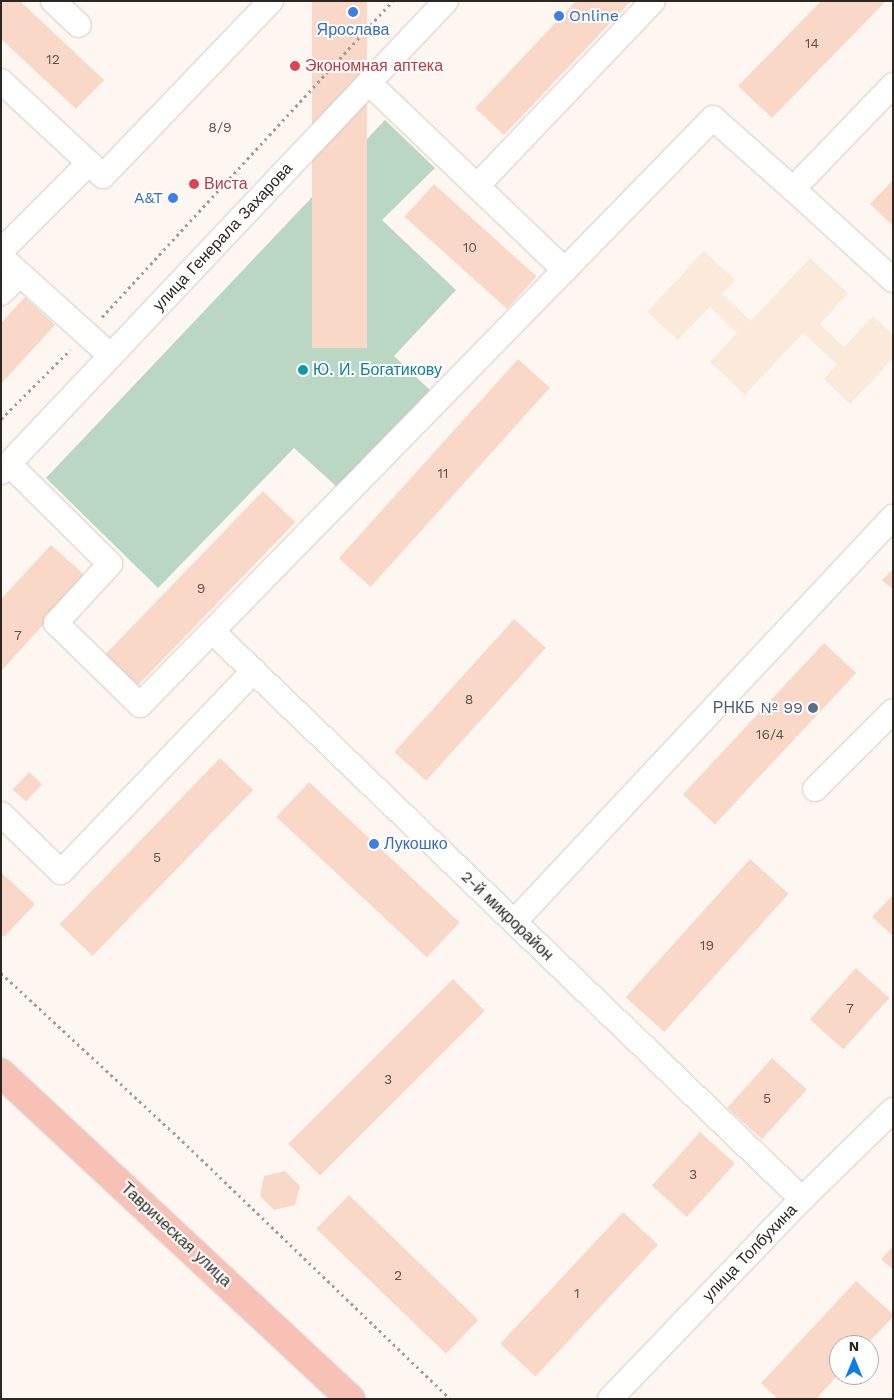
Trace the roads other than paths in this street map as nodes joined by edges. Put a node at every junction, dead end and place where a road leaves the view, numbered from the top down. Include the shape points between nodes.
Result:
1 (53, 1) edge
2 (271, 1) edge
3 (446, 1) edge
4 (653, 1) edge
5 (79, 25) dead end
6 (1, 81) edge
7 (369, 83) junction
8 (893, 85) edge
9 (89, 163) junction
10 (477, 186) junction
11 (793, 189) junction
12 (1, 251) edge
13 (1, 257) edge
14 (565, 270) junction
15 (20, 274) junction
16 (893, 280) edge
17 (1, 293) edge
18 (111, 356) junction
19 (5, 468) edge
20 (893, 517) edge
21 (213, 632) junction
22 (254, 671) junction
23 (892, 714) edge
24 (816, 789) dead end
25 (1, 814) edge
26 (514, 922) junction
27 (1, 1073) edge
28 (893, 1110) edge
29 (802, 1200) junction
30 (351, 1399) edge
31 (610, 1399) edge

1 - 5 street
2 - 9 street via 102,176
3 - 7 street, улица Генерала Захарова
4 - 10 street
6 - 9 street
7 - 10 street
7 - 18 street, улица Генерала Захарова
8 - 11 street
9 - 12 street
10 - 14 street
11 - 14 street via 714,118
11 - 16 street
13 - 15 street
14 - 21 street
15 - 17 street
15 - 18 street
18 - 19 street, улица Генерала Захарова
19 - 21 street via 110,564 56,623 140,706
20 - 26 street
21 - 22 street, 2-й микрорайон
22 - 25 street via 61,872
22 - 26 street, 2-й микрорайон
23 - 24 street
26 - 29 street, 2-й микрорайон
27 - 30 highway, Таврическая улица
28 - 29 street, улица Толбухина
29 - 31 street, улица Толбухина

